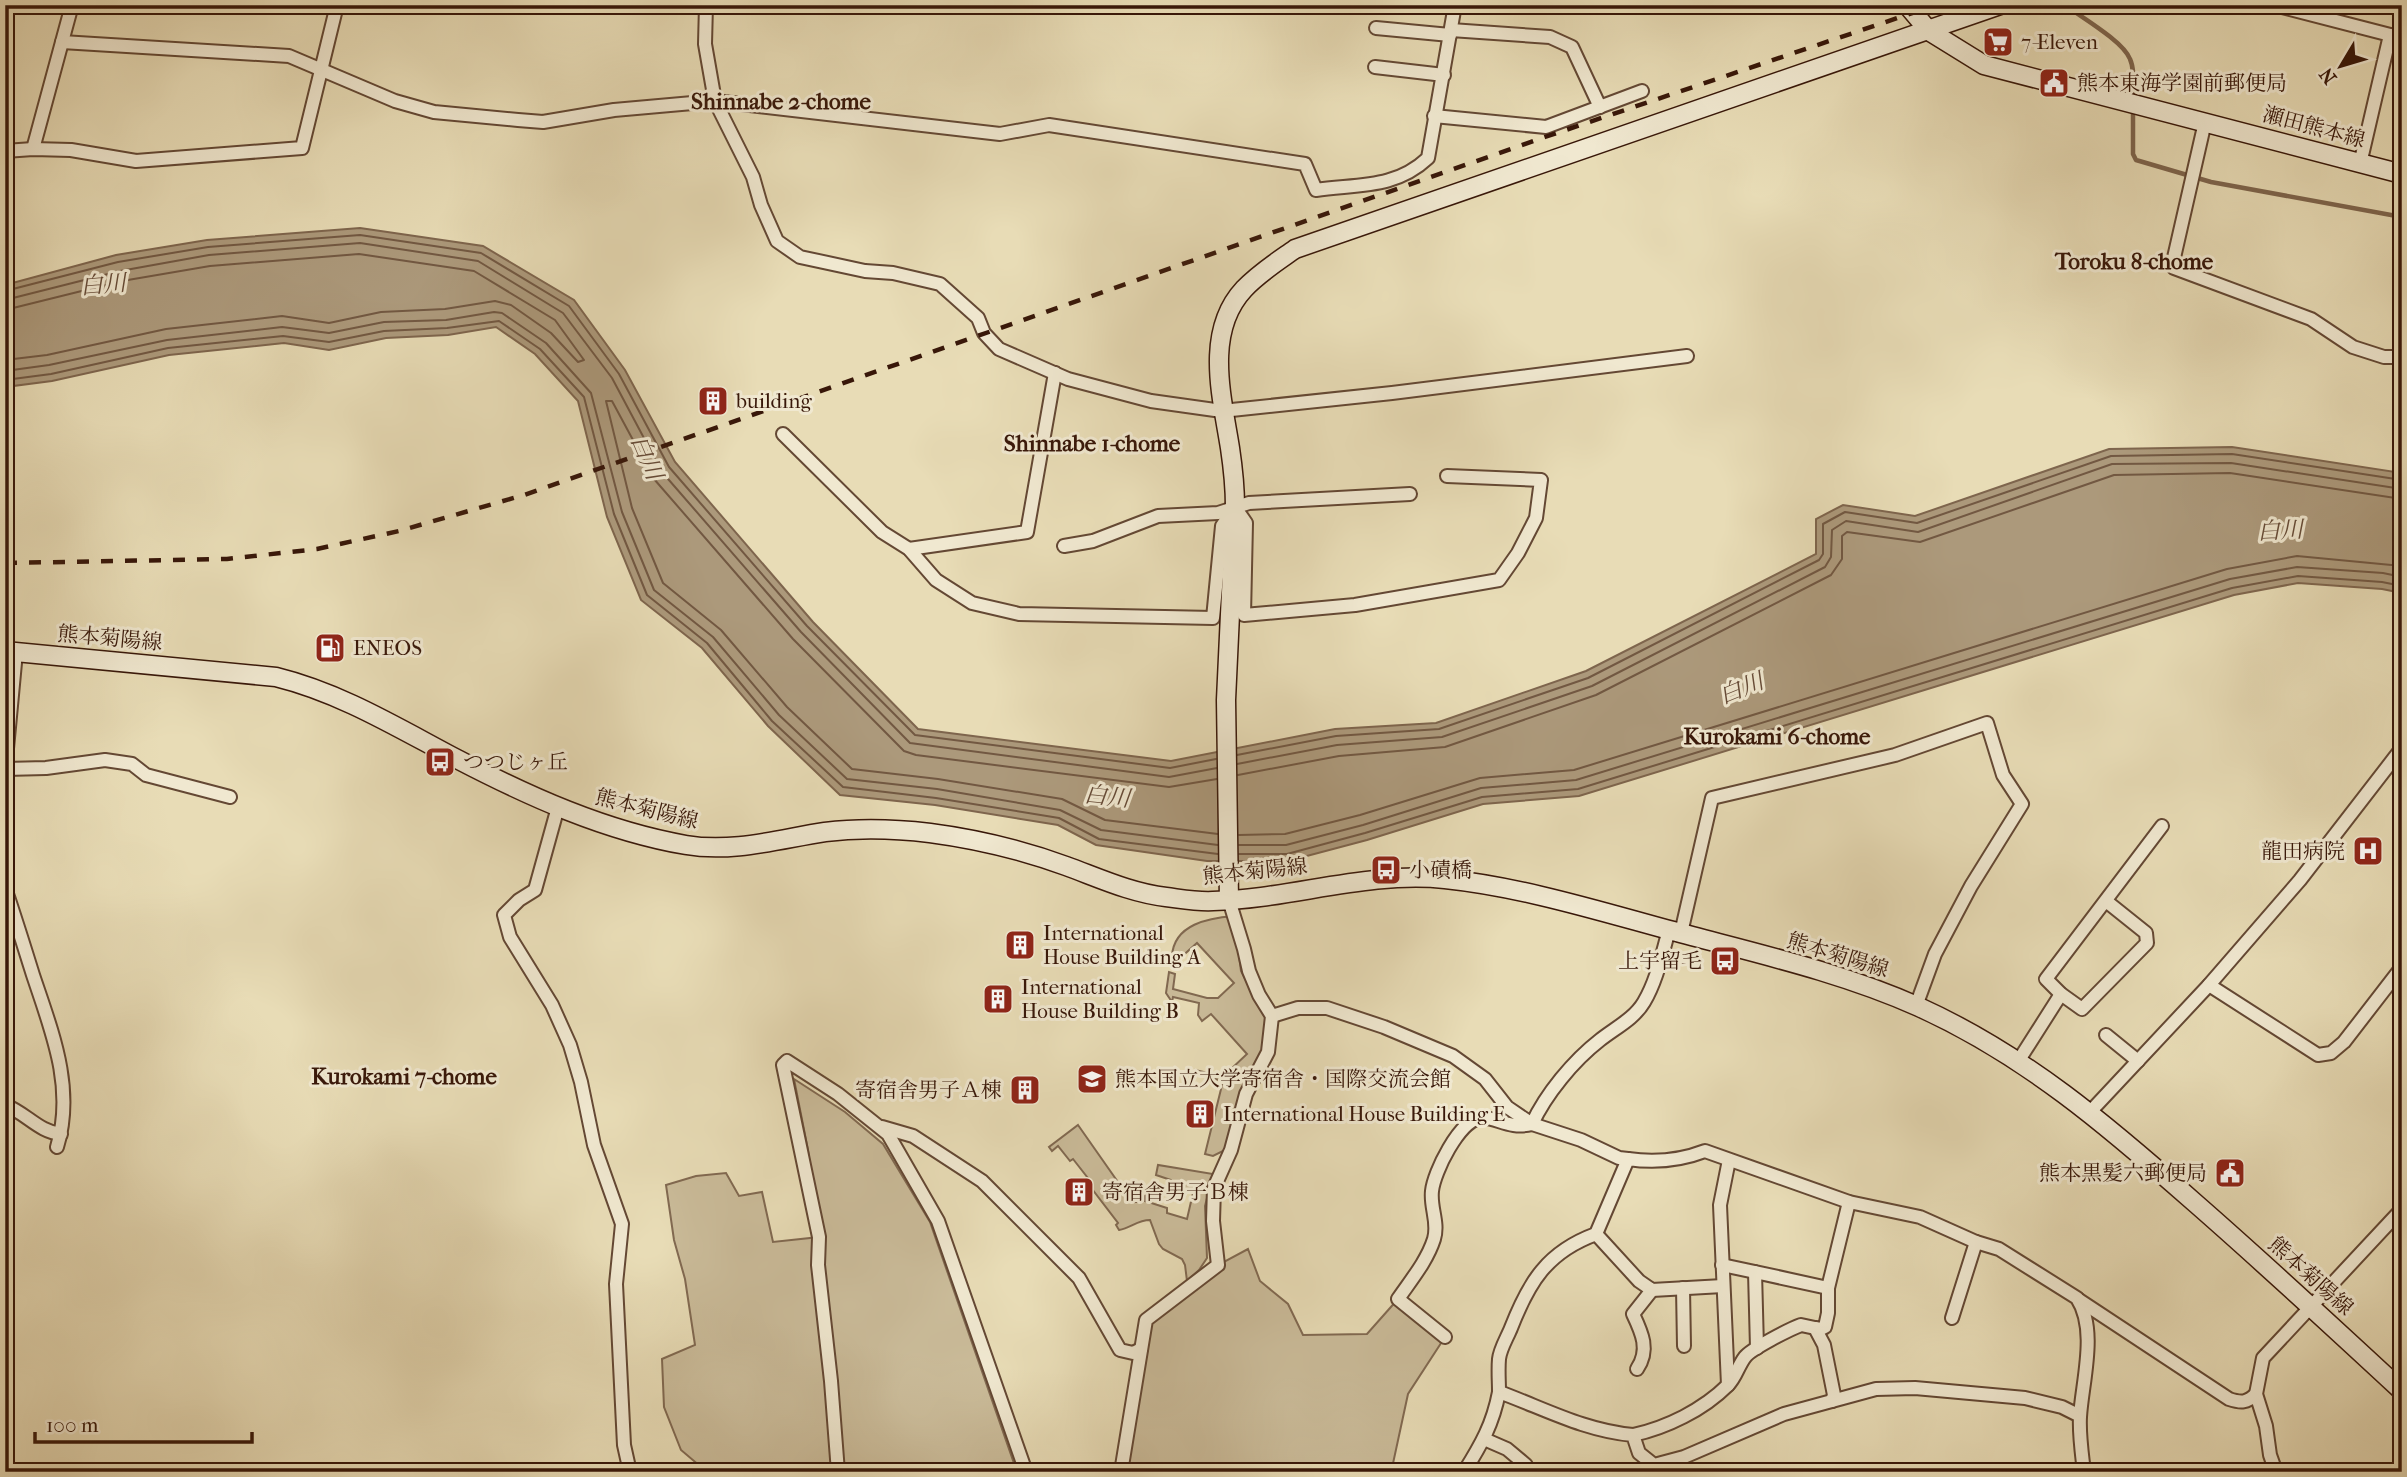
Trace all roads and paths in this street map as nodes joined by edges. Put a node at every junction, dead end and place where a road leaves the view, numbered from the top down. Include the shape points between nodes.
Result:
1 (72, 5) edge
2 (337, 5) edge
3 (706, 5) edge
4 (1455, 5) edge
5 (1907, 5) edge
6 (2000, 5) edge
7 (2274, 5) edge
8 (1377, 28) dead end
9 (1929, 31) junction
10 (1450, 33) junction
11 (2396, 37) edge
12 (62, 42) junction
13 (1375, 67) dead end
14 (320, 70) junction
15 (1444, 75) junction
16 (1642, 91) dead end
17 (715, 101) junction
18 (1600, 107) junction
19 (1434, 116) junction
20 (2205, 122) junction
21 (33, 149) junction
22 (5, 151) edge
23 (2360, 163) junction
24 (2402, 174) edge
25 (1687, 356) dead end
26 (2402, 357) edge
27 (1055, 373) junction
28 (1222, 411) junction
29 (783, 434) dead end
30 (1447, 476) dead end
31 (1410, 494) dead end
32 (1235, 507) junction
33 (1064, 546) dead end
34 (909, 549) junction
35 (11, 652) edge
36 (2402, 748) edge
37 (5, 769) edge
38 (230, 797) dead end
39 (558, 807) junction
40 (2162, 826) dead end
41 (5, 888) edge
42 (1229, 900) junction
43 (2106, 901) junction
44 (1675, 932) junction
45 (2402, 967) edge
46 (2209, 985) junction
47 (2061, 994) junction
48 (1916, 1006) junction
49 (1272, 1016) junction
50 (2106, 1035) dead end
51 (2019, 1060) junction
52 (2138, 1061) junction
53 (5, 1105) edge
54 (2090, 1112) junction
55 (1532, 1124) junction
56 (879, 1126) junction
57 (61, 1134) junction
58 (57, 1147) dead end
59 (1628, 1159) junction
60 (1729, 1160) junction
61 (1849, 1202) junction
62 (2402, 1209) edge
63 (1595, 1234) junction
64 (1976, 1242) junction
65 (1721, 1265) junction
66 (1755, 1272) junction
67 (1723, 1286) junction
68 (1683, 1288) junction
69 (1828, 1288) junction
70 (1652, 1290) junction
71 (2077, 1298) junction
72 (2311, 1306) junction
73 (1952, 1318) dead end
74 (1815, 1328) junction
75 (1445, 1337) dead end
76 (1684, 1346) dead end
77 (1757, 1348) junction
78 (1141, 1349) junction
79 (1637, 1369) dead end
80 (1728, 1385) junction
81 (2402, 1391) edge
82 (1499, 1392) junction
83 (2256, 1394) junction
84 (1832, 1401) junction
85 (2080, 1416) junction
86 (1633, 1435) junction
87 (1484, 1440) junction
88 (1526, 1465) dead end
89 (630, 1472) edge
90 (838, 1472) edge
91 (1026, 1472) edge
92 (1121, 1472) edge
93 (1464, 1472) edge
94 (2084, 1472) edge
95 (2276, 1472) edge

1 - 12 street
2 - 14 street
3 - 17 street via 705,44
4 - 10 street
5 - 9 main road, 瀬田熊本線
6 - 9 main road
7 - 11 street
8 - 10 street
9 - 20 main road, 瀬田熊本線 via 1984,65
9 - 28 main road via 1295,249 1243,290 1223,326 1219,360
10 - 15 street
10 - 18 street via 1550,37 1572,47
11 - 23 street
12 - 14 street via 289,56
12 - 21 street
13 - 15 street
14 - 17 street via 394,101 435,112 543,122
14 - 21 street via 302,148 136,161
15 - 19 street
16 - 18 street
17 - 19 street via 1000,134 1049,125 1305,164 1316,191 1389,182 1413,172 1428,158
17 - 27 street via 753,177 777,241 800,257 940,284 978,318 999,349
18 - 19 street via 1546,127
20 - 23 main road, 瀬田熊本線
20 - 26 street via 2174,268 2311,319 2353,347 2384,357
21 - 22 street
23 - 24 main road, 瀬田熊本線
25 - 28 street
27 - 28 street via 1152,401
27 - 34 street via 1027,532
28 - 32 main road
29 - 34 street via 882,532
30 - 32 street via 1541,480 1536,519 1499,580 1355,605 1244,615 1246,523
31 - 32 street
32 - 33 street via 1218,513 1158,516 1093,541
32 - 34 street via 1222,526 1213,618 1019,614 972,603 936,580
32 - 42 main road via 1226,700
35 - 37 street
35 - 39 main road, 熊本菊陽線 via 276,677 305,684
36 - 46 street via 2300,880
37 - 38 street via 105,760 132,764 146,775
39 - 42 main road, 熊本菊陽線 via 691,846 735,847 857,830 927,832 1005,847 1157,896
39 - 89 street via 535,890 504,915 510,937 570,1045 594,1146 622,1224 616,1284 624,1445
40 - 43 street
41 - 57 street via 55,1041 62,1074
42 - 44 main road, 熊本菊陽線 via 1387,877 1443,879 1493,886
42 - 49 street via 1249,971
43 - 47 street via 2046,979
43 - 47 street via 2146,933 2147,943 2082,1009
44 - 48 main road, 熊本菊陽線 via 1867,986
44 - 48 street via 1712,798 1895,755 1987,723 2003,775 2022,804 1947,931
44 - 55 street via 1644,1002 1569,1071
45 - 46 street via 2344,1042 2331,1053 2318,1055
46 - 52 street
47 - 51 street
48 - 51 main road, 熊本菊陽線
49 - 55 street via 1298,1008 1327,1008 1439,1049 1485,1080 1507,1107
49 - 78 street via 1268,1052 1246,1094 1231,1150 1214,1188 1218,1265 1146,1320
50 - 52 street
51 - 54 main road, 熊本菊陽線
52 - 54 street
53 - 57 street via 46,1132
54 - 72 main road, 熊本菊陽線
55 - 59 street
55 - 75 street via 1519,1127 1482,1118 1469,1122 1443,1160 1432,1191 1434,1238 1398,1299
56 - 78 street via 913,1136 982,1181 1079,1278 1120,1350 1133,1353
56 - 90 street via 788,1061 783,1065 820,1237 818,1265
56 - 91 street via 938,1221
57 - 58 street
59 - 60 street via 1662,1162 1704,1151
59 - 63 street
60 - 61 street
60 - 65 street via 1720,1205
61 - 64 street via 1920,1217
61 - 69 street
62 - 72 street
63 - 70 street
63 - 82 street via 1569,1247 1536,1275 1499,1356
64 - 71 street via 1999,1249
64 - 73 street
65 - 66 street
65 - 67 street
66 - 69 street
66 - 77 street
67 - 68 street
67 - 80 street
68 - 70 street
68 - 76 street
69 - 74 street via 1825,1327
70 - 79 street via 1633,1314 1644,1343
71 - 83 street via 2229,1399 2242,1402
71 - 85 street via 2087,1334
72 - 81 main road, 熊本菊陽線
72 - 83 street via 2263,1358
74 - 77 street via 1801,1325
74 - 84 street via 1826,1352
77 - 80 street
78 - 92 street
80 - 86 street via 1664,1426
82 - 86 street via 1584,1426
82 - 87 street
83 - 95 street
84 - 85 street via 1876,1389 1915,1388 2025,1398
84 - 86 street via 1784,1414 1684,1457 1654,1465 1639,1453
85 - 94 street
87 - 88 street via 1507,1449
87 - 93 street

